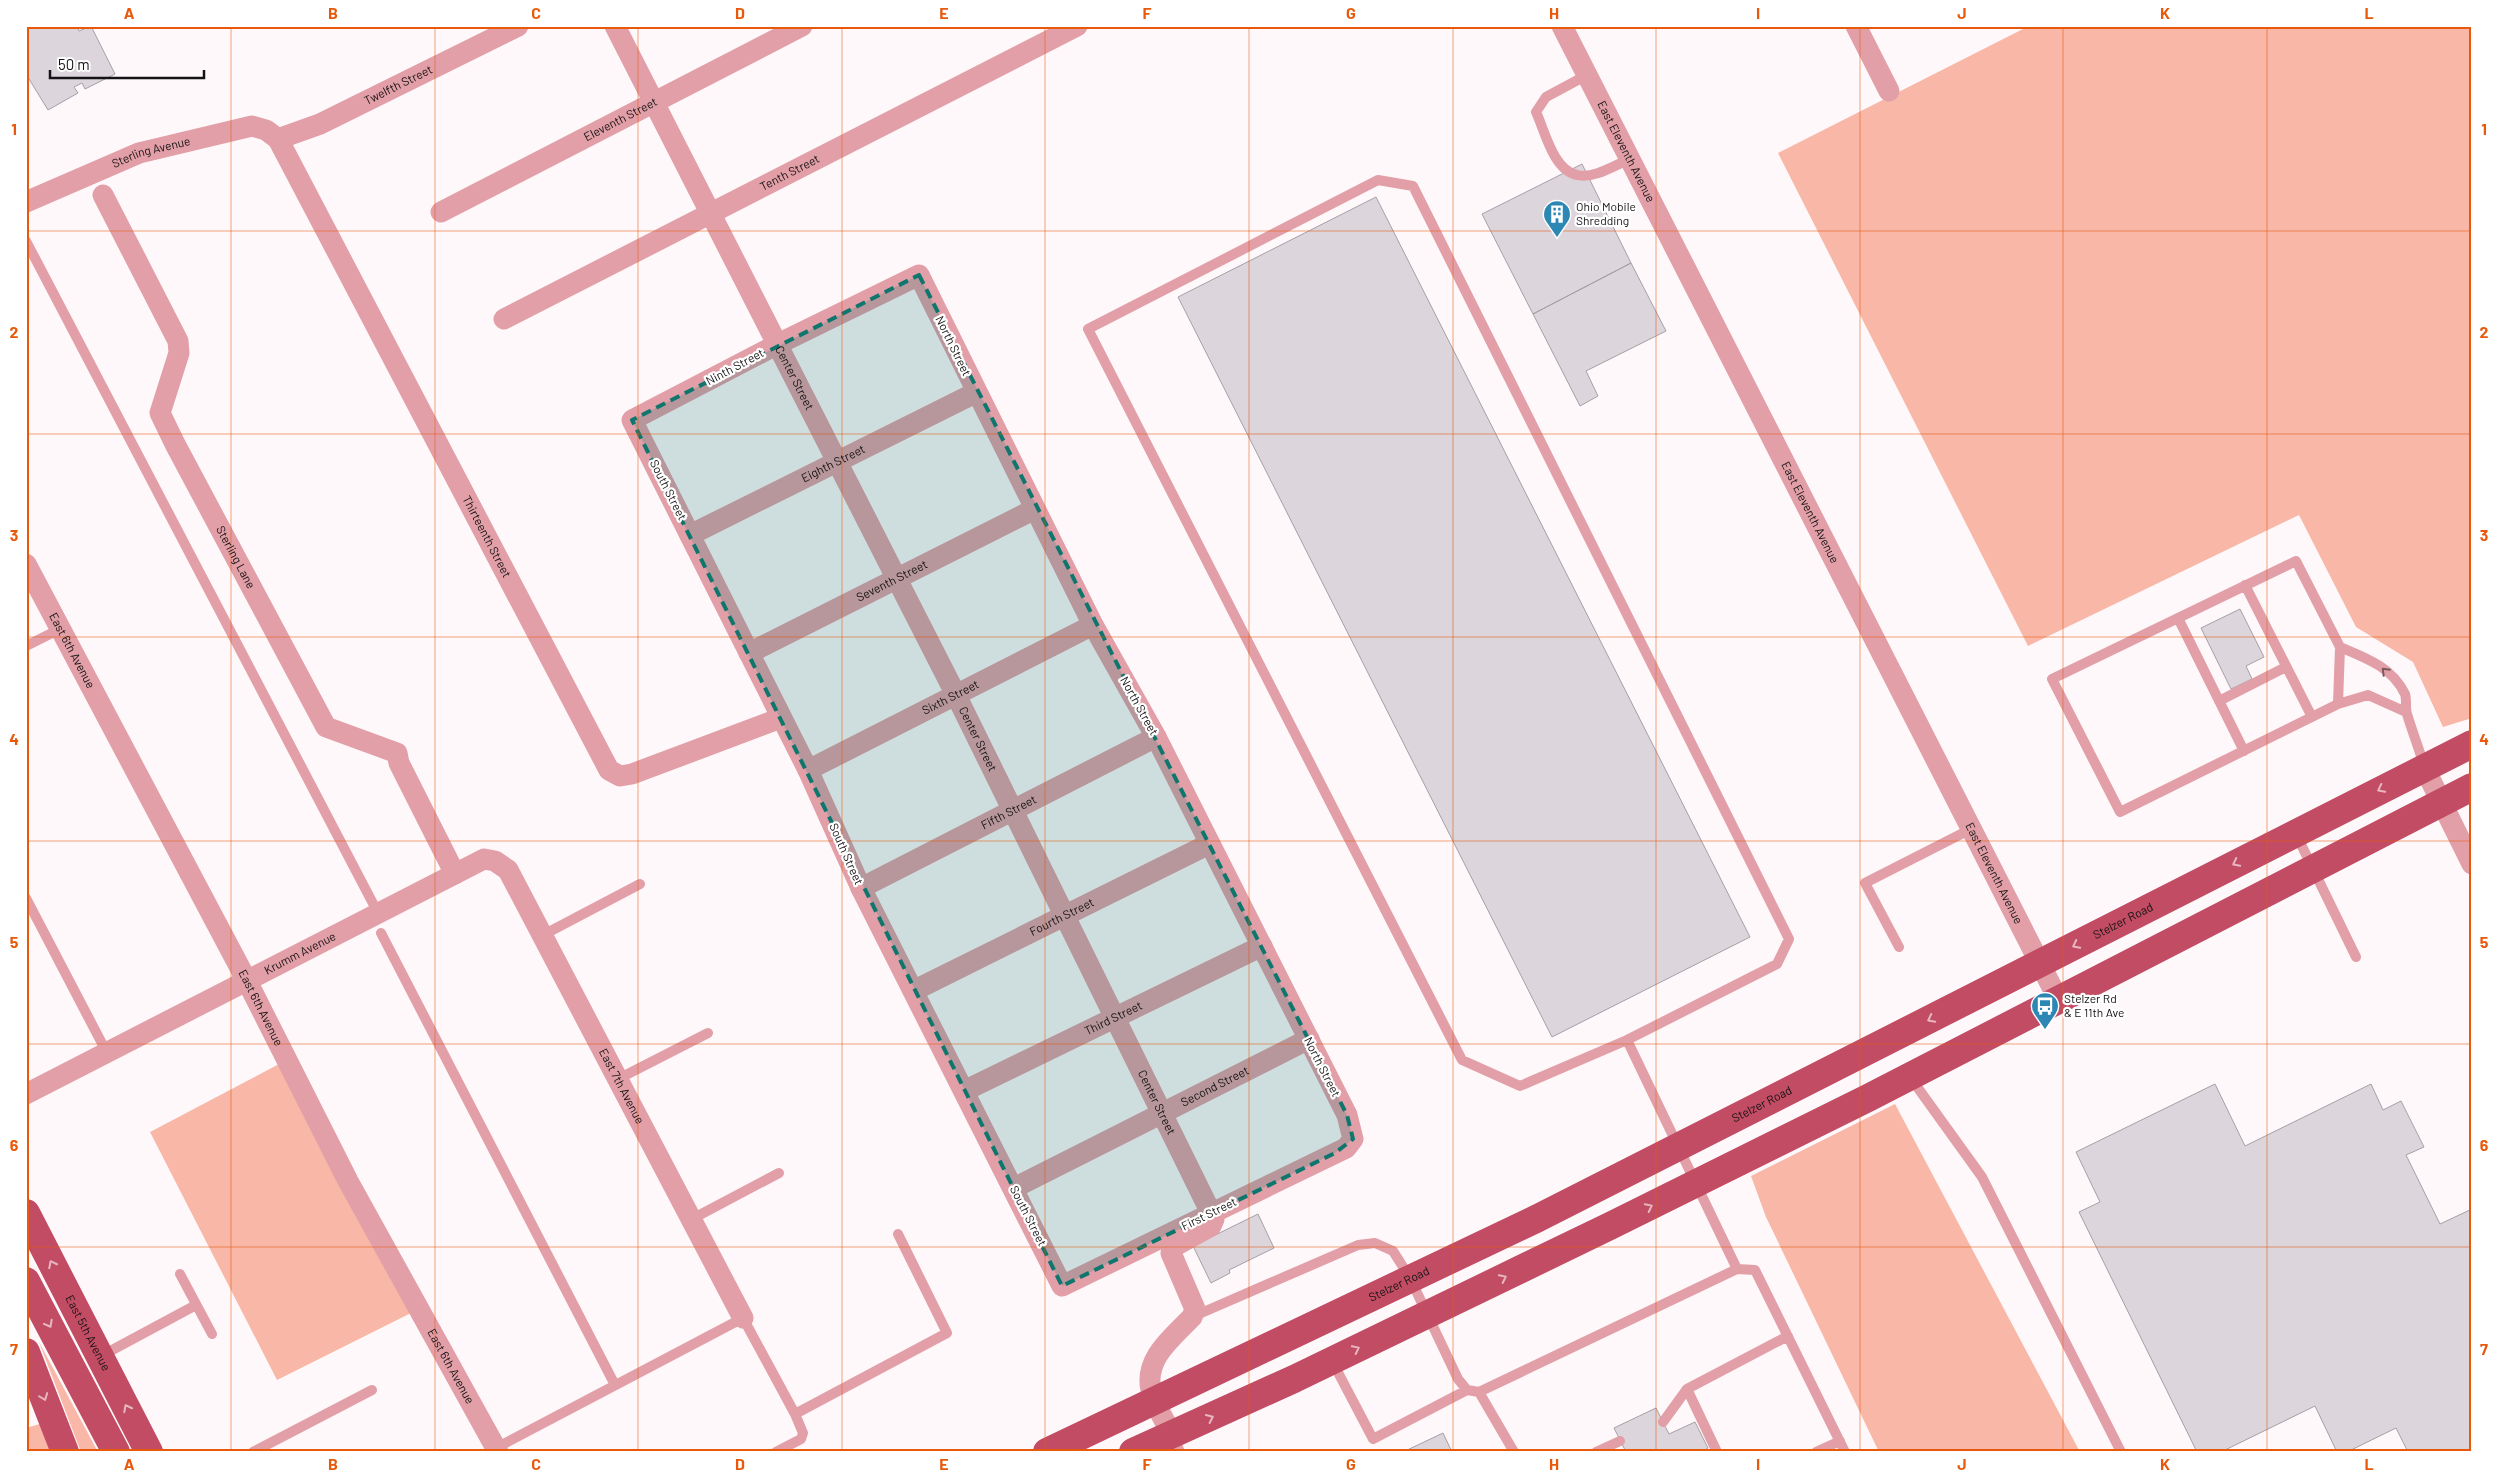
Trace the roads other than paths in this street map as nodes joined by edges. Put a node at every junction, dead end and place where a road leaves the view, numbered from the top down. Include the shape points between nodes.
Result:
1 (518, 26) edge
2 (615, 26) edge
3 (802, 26) edge
4 (1077, 26) edge
5 (1562, 26) edge
6 (1856, 26) edge
7 (1587, 75) junction
8 (1889, 90) dead end
9 (655, 103) junction
10 (278, 139) junction
11 (1630, 159) junction
12 (103, 195) dead end
13 (26, 202) edge
14 (441, 212) dead end
15 (709, 215) junction
16 (26, 241) edge
17 (918, 275) joint
18 (504, 318) dead end
19 (776, 345) junction
20 (976, 392) junction
21 (632, 420) joint
22 (838, 462) junction
23 (1035, 509) junction
24 (690, 535) junction
25 (26, 564) edge
26 (897, 578) junction
27 (2245, 585) junction
28 (2178, 618) junction
29 (1093, 625) junction
30 (60, 629) junction
31 (26, 646) edge
32 (2340, 647) junction
33 (749, 652) junction
34 (2286, 667) junction
35 (956, 695) junction
36 (2220, 700) junction
37 (2338, 704) junction
38 (2406, 712) junction
39 (2312, 717) junction
40 (781, 718) junction
41 (1156, 737) junction
42 (2472, 744) edge
43 (2244, 751) junction
44 (2472, 766) edge
45 (2424, 767) junction
46 (808, 770) junction
47 (2472, 787) edge
48 (2442, 802) junction
49 (1013, 811) junction
50 (1972, 828) junction
51 (2295, 833) junction
52 (1209, 844) junction
53 (495, 861) joint
54 (2472, 864) edge
55 (2312, 867) junction
56 (455, 874) junction
57 (640, 884) dead end
58 (862, 888) junction
59 (26, 898) edge
60 (1065, 916) junction
61 (380, 923) junction
62 (543, 935) junction
63 (1262, 946) junction
64 (1899, 947) dead end
65 (2356, 957) dead end
66 (2040, 964) junction
67 (247, 981) junction
68 (915, 990) junction
69 (2058, 999) junction
70 (1114, 1016) junction
71 (708, 1033) dead end
72 (1309, 1039) junction
73 (1627, 1040) junction
74 (107, 1053) junction
75 (1910, 1076) junction
76 (618, 1079) junction
77 (964, 1091) junction
78 (26, 1094) edge
79 (1161, 1114) junction
80 (1353, 1140) joint
81 (1678, 1147) junction
82 (778, 1173) dead end
83 (1696, 1183) junction
84 (1014, 1188) junction
85 (26, 1213) edge
86 (1211, 1213) junction
87 (692, 1220) junction
88 (898, 1234) dead end
89 (1738, 1270) junction
90 (180, 1274) dead end
91 (1410, 1278) junction
92 (26, 1281) edge
93 (1062, 1286) joint
94 (196, 1305) junction
95 (1427, 1315) junction
96 (1192, 1317) junction
97 (743, 1318) junction
98 (212, 1334) dead end
99 (1788, 1336) junction
100 (26, 1352) edge
101 (100, 1356) junction
102 (1332, 1360) junction
103 (615, 1385) junction
104 (1687, 1389) junction
105 (372, 1390) dead end
106 (1467, 1390) junction
107 (1479, 1392) junction
108 (1155, 1399) junction
109 (795, 1414) junction
110 (1662, 1422) dead end
111 (1620, 1441) dead end
112 (1840, 1441) junction
113 (1176, 1444) edge
114 (497, 1450) edge
115 (782, 1450) edge
116 (65, 1452) edge
117 (116, 1452) edge
118 (150, 1452) edge
119 (253, 1452) edge
120 (1047, 1452) edge
121 (1133, 1452) edge
122 (1514, 1452) edge
123 (1596, 1452) edge
124 (1717, 1452) edge
125 (1816, 1452) edge
126 (1845, 1452) edge
127 (2121, 1452) edge

1 - 10 street, Twelfth Street via 320,124
2 - 9 street, Center Street
3 - 9 street, Eleventh Street
4 - 15 street, Tenth Street
5 - 7 street, East Eleventh Avenue
6 - 8 street
7 - 11 street, East Eleventh Avenue
7 - 11 lane via 1546,97 1536,112 1559,164 1577,175 1597,173
9 - 14 street, Eleventh Street
9 - 15 street, Center Street
10 - 13 street, Sterling Avenue via 266,130 252,126 139,153
10 - 40 street, Thirteenth Street via 609,770 620,776 632,774
11 - 50 street, East Eleventh Avenue
12 - 56 street, Sterling Lane via 178,341 178,353 160,413 175,444 326,728 397,753 399,763
15 - 18 street, Tenth Street
15 - 19 street, Center Street
16 - 61 lane
17 - 19 street, Ninth Street
17 - 20 street, North Street
19 - 21 street, Ninth Street
19 - 22 street, Center Street
20 - 22 street, Eighth Street
20 - 23 street, North Street
21 - 24 street, South Street
22 - 24 street, Eighth Street
22 - 26 street, Center Street
23 - 26 street, Seventh Street
23 - 29 street, North Street
24 - 33 street, South Street
25 - 30 street, East 6th Avenue
26 - 33 street, Seventh Street
26 - 35 street, Center Street
27 - 28 lane
27 - 32 lane via 2296,561
27 - 34 lane
28 - 36 lane
28 - 43 lane via 2052,679 2120,812
29 - 35 street, Sixth Street
29 - 41 street, North Street
30 - 31 lane
30 - 67 street, East 6th Avenue
32 - 37 lane
38 -> 32 lane via 2405,695 2385,668
33 - 40 street, South Street
34 - 36 lane
34 - 39 lane
35 - 46 street, Sixth Street
35 - 49 street, Center Street
36 - 43 lane
37 - 38 lane via 2368,695
37 - 39 lane
38 - 45 lane
39 - 43 lane
40 - 46 street, South Street
41 - 49 street, Fifth Street
41 - 52 street, North Street
42 - 45 main road, Stelzer Road
44 - 48 main road
45 - 48 street
45 -> 51 main road, Stelzer Road
46 - 58 street, South Street
47 - 48 main road
48 - 54 street
48 - 55 main road
49 - 58 street, Fifth Street
49 - 60 street, Center Street
50 - 64 lane via 1865,883
50 - 66 street, East Eleventh Avenue
51 - 55 lane
51 -> 66 main road, Stelzer Road
52 - 60 street, Fourth Street
52 - 63 street, North Street
53 - 56 street, Krumm Avenue via 484,859
53 - 62 street, East 7th Avenue via 508,870
55 - 65 lane
55 - 69 main road
56 - 61 street, Krumm Avenue
57 - 62 lane
58 - 68 street, South Street
59 - 74 lane
60 - 68 street, Fourth Street
60 - 70 street, Center Street
61 - 67 street, Krumm Avenue
61 - 103 lane
62 - 76 street, East 7th Avenue
63 - 70 street, Third Street
63 - 72 street, North Street
66 - 69 street, East Eleventh Avenue
66 -> 81 main road, Stelzer Road
67 - 74 street, Krumm Avenue
67 - 114 street, East 6th Avenue via 348,1181
68 - 77 street, South Street
69 - 75 main road
70 - 77 street, Third Street
70 - 79 street, Center Street
71 - 76 lane
72 - 79 street, Second Street
72 - 80 street, North Street via 1346,1115
73 - 73 lane via 1520,1086 1462,1060 1088,329 1378,180 1413,186 1789,939 1777,964
73 - 81 lane
74 - 78 street, Krumm Avenue
75 - 83 main road
75 - 127 lane via 1982,1177
76 - 87 street, East 7th Avenue
77 - 84 street, South Street
79 - 84 street, Second Street
79 - 86 street, Center Street
80 - 86 street, First Street via 1346,1148
81 - 83 lane
81 - 91 main road, Stelzer Road
82 - 87 lane
83 - 89 lane
95 -> 83 main road
84 - 93 street, South Street
101 -> 85 main road, East 5th Avenue
86 - 93 street, First Street
86 - 96 street via 1214,1219 1211,1226 1173,1247 1170,1253 1193,1301
87 - 97 street, East 7th Avenue
88 - 109 lane via 947,1333
89 - 99 lane via 1755,1270
89 - 107 lane
90 - 94 lane
91 - 95 lane
91 - 96 lane via 1393,1251 1375,1243 1358,1245
91 - 108 main road, Stelzer Road
92 -> 117 main road
94 - 98 lane
94 - 101 lane
102 -> 95 main road
95 - 106 lane via 1458,1379
96 - 108 street via 1157,1354 1150,1372
97 - 103 lane
97 - 109 lane
99 - 104 lane
99 - 112 lane
100 -> 116 main road
118 -> 101 main road, East 5th Avenue
102 - 106 lane via 1372,1439
113 -> 102 main road
103 - 114 lane
104 - 110 lane
104 - 124 lane
105 - 119 lane
106 - 107 lane
107 - 122 lane
108 - 113 street
108 - 120 main road, Stelzer Road
109 - 115 lane via 804,1433 801,1439
111 - 123 lane
112 - 125 lane
112 - 126 lane
113 - 121 main road

